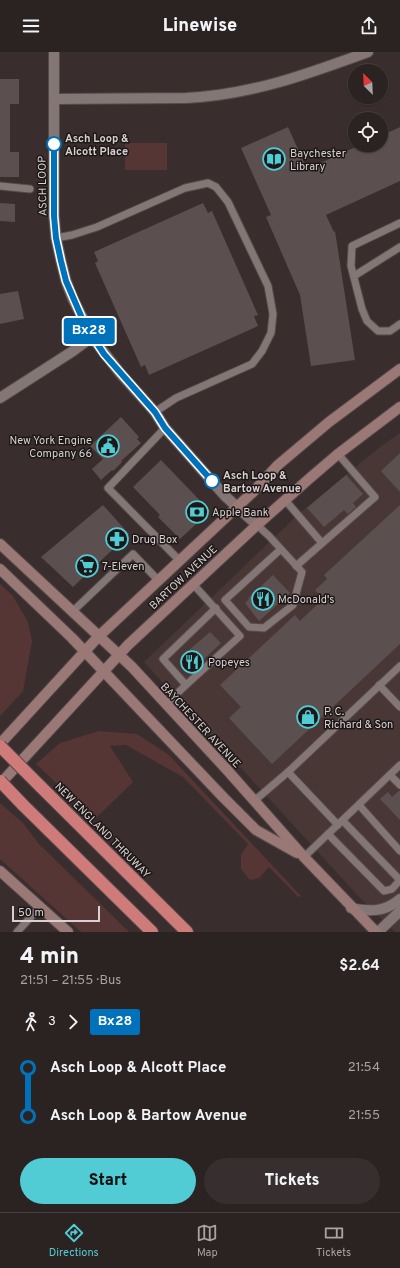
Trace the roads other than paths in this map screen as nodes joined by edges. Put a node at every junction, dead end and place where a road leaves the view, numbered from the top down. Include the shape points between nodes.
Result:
1 (54, 52) edge
2 (368, 52) edge
3 (54, 99) junction
4 (0, 186) edge
5 (30, 189) dead end
6 (400, 223) edge
7 (56, 238) junction
8 (400, 247) edge
9 (354, 276) junction
10 (400, 324) edge
11 (92, 337) junction
12 (400, 370) edge
13 (0, 398) edge
14 (400, 407) edge
15 (155, 412) junction
16 (165, 428) junction
17 (338, 454) junction
18 (285, 500) junction
19 (236, 507) junction
20 (257, 525) junction
21 (322, 543) junction
22 (0, 544) edge
23 (281, 549) junction
24 (179, 560) junction
25 (296, 566) junction
26 (0, 570) edge
27 (158, 580) junction
28 (193, 584) junction
29 (216, 608) junction
30 (72, 612) junction
31 (98, 637) junction
32 (85, 651) junction
33 (119, 655) junction
34 (400, 666) edge
35 (104, 671) junction
36 (186, 685) junction
37 (380, 685) junction
38 (166, 704) junction
39 (400, 707) edge
40 (0, 745) edge
41 (400, 765) edge
42 (288, 772) junction
43 (390, 775) junction
44 (0, 782) edge
45 (400, 785) edge
46 (254, 801) junction
47 (359, 805) junction
48 (340, 823) junction
49 (328, 834) junction
50 (400, 851) edge
51 (304, 857) junction
52 (0, 871) edge
53 (400, 880) edge
54 (400, 899) edge
55 (40, 907) junction
56 (351, 908) junction
57 (400, 911) edge
58 (17, 932) edge
59 (68, 932) edge
60 (152, 932) edge
61 (187, 932) edge
62 (377, 932) edge

1 - 3 street, ASCH LOOP
2 - 3 street via 279,83 205,98
3 - 7 street, ASCH LOOP
4 - 5 lane
6 - 9 lane via 352,246 351,266
7 - 11 street, ASCH LOOP via 66,281
7 - 15 lane via 97,227 185,188 208,183 216,187 228,202 268,286 273,314 271,333 252,364 176,398
8 - 9 lane
9 - 10 lane via 367,321 378,331 390,331
11 - 13 street
11 - 15 street, ASCH LOOP
12 - 19 main road, BARTOW AVENUE via 304,442
14 - 17 main road, BARTOW AVENUE
15 - 16 street, ASCH LOOP
16 - 19 street, ASCH LOOP
16 - 24 lane via 108,488
17 - 18 main road, BARTOW AVENUE
17 - 21 lane via 375,497
18 - 20 main road, BARTOW AVENUE
18 - 21 lane
19 - 20 street, ASCH LOOP
19 - 24 main road, BARTOW AVENUE
20 - 23 lane
20 - 28 main road, BARTOW AVENUE
21 - 25 lane
22 - 30 main road, BAYCHESTER AVENUE
23 - 25 lane
23 - 25 lane via 226,600 249,627 264,628 292,605 302,572
24 - 27 main road, BARTOW AVENUE
26 - 32 main road
27 - 30 lane via 133,554
27 - 31 main road, BARTOW AVENUE
28 - 29 lane
28 - 33 main road, BARTOW AVENUE
29 - 36 lane via 164,659
29 - 36 lane via 240,636
30 - 31 main road, BAYCHESTER AVENUE
31 - 32 main road, BARTOW AVENUE
31 - 33 main road, BAYCHESTER AVENUE
32 - 35 main road
32 - 40 main road, BARTOW AVENUE
33 - 35 main road, BARTOW AVENUE
33 - 38 main road, BAYCHESTER AVENUE
34 - 37 lane
35 - 44 main road, BARTOW AVENUE
35 - 51 main road via 256,830
36 - 38 lane
37 - 39 lane
37 - 42 lane
38 - 46 main road, BAYCHESTER AVENUE
40 - 61 highway, NEW ENGLAND THRUWAY, bridge
41 - 43 lane
42 - 46 lane
42 - 48 lane
43 - 45 lane
43 - 47 lane
44 - 60 highway, bridge
46 - 51 main road, BAYCHESTER AVENUE
47 - 48 lane
47 - 50 lane
48 - 49 lane
48 - 53 lane
49 - 51 lane
49 - 53 lane via 384,891 392,889
51 - 56 main road, BAYCHESTER AVENUE
52 - 55 main road
54 - 56 street via 381,910
55 - 58 lane
55 - 59 main road
56 - 62 main road, BAYCHESTER AVENUE
57 - 62 street

